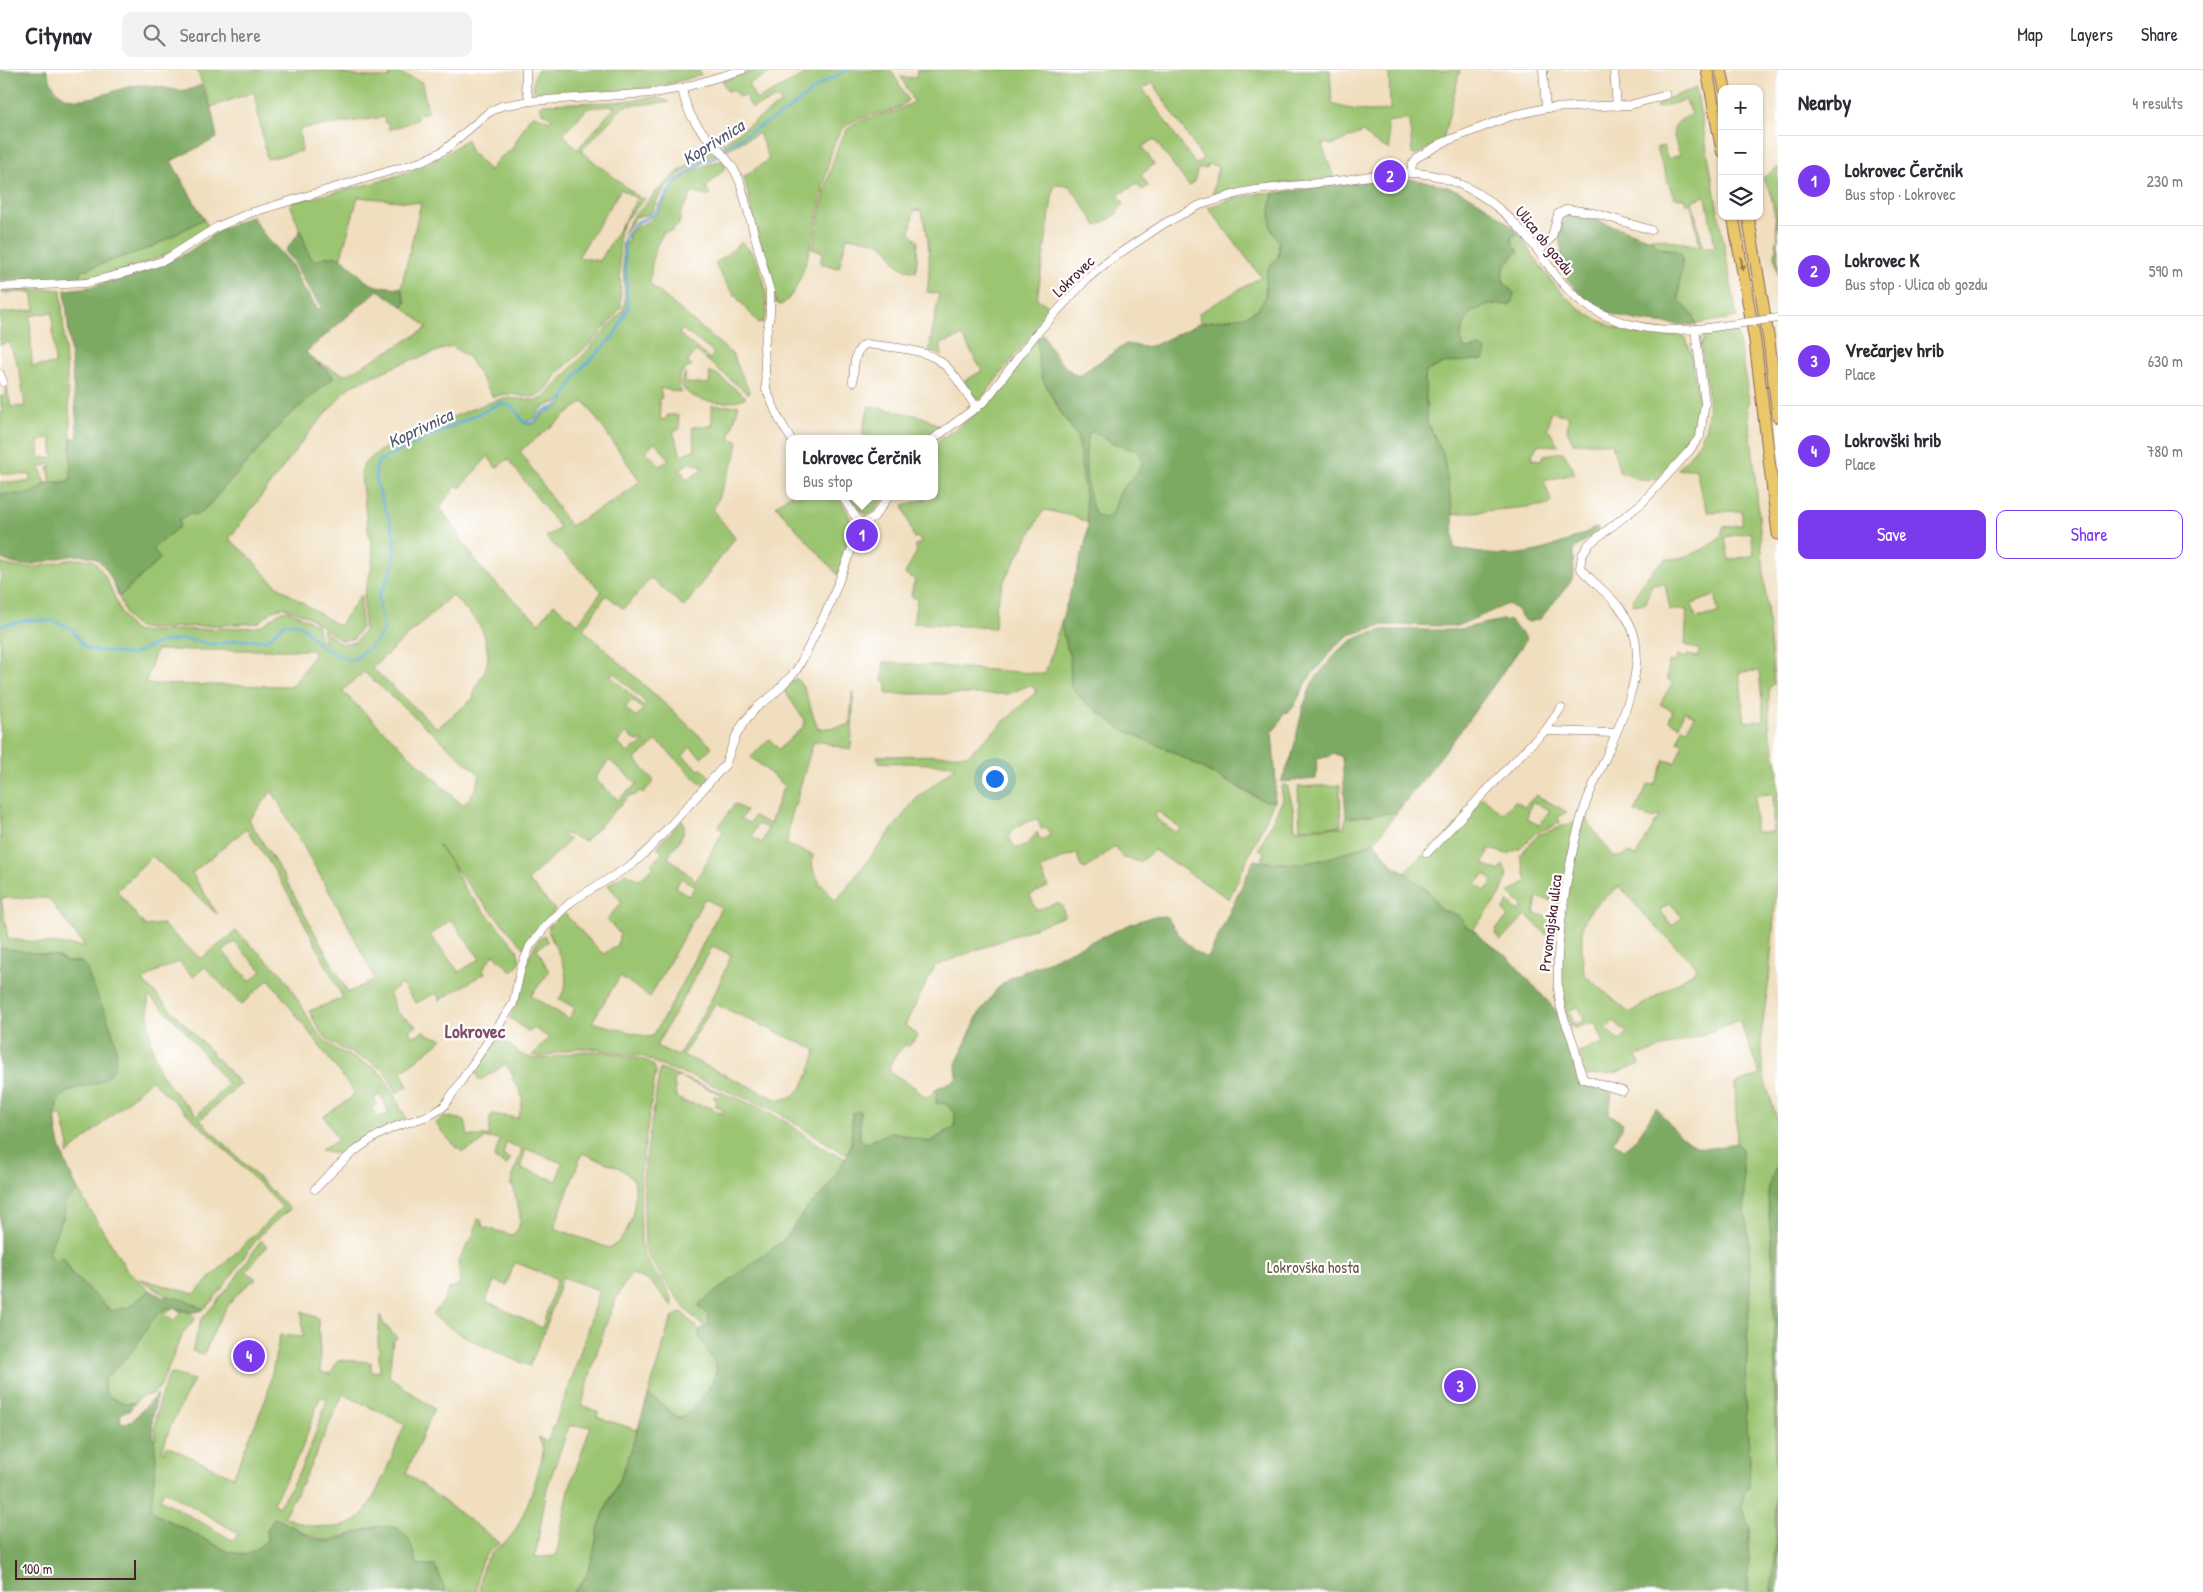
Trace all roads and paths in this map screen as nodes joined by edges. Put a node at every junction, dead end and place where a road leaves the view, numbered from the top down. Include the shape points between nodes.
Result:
1 (526, 70) edge
2 (742, 70) edge
3 (1543, 70) edge
4 (1614, 70) edge
5 (1706, 70) edge
6 (1722, 70) edge
7 (1724, 85) edge
8 (682, 88) junction
9 (1666, 95) dead end
10 (530, 101) junction
11 (1617, 106) junction
12 (1546, 108) junction
13 (1718, 131) edge
14 (1411, 172) junction
15 (1270, 188) joint
16 (1734, 220) edge
17 (1749, 220) edge
18 (1651, 230) dead end
19 (1539, 252) junction
20 (0, 287) edge
21 (1778, 318) edge
22 (1695, 330) junction
23 (853, 382) dead end
24 (977, 408) junction
25 (1778, 417) edge
26 (789, 435) edge
27 (938, 435) edge
28 (845, 500) edge
29 (886, 500) edge
30 (861, 525) junction
31 (1778, 534) edge
32 (1561, 708) dead end
33 (1545, 731) junction
34 (1615, 733) junction
35 (1427, 853) dead end
36 (1623, 1091) dead end
37 (315, 1189) dead end

1 - 10 street
2 - 8 street
3 - 12 street
4 - 11 street
5 - 13 highway
6 - 7 highway
8 - 10 street via 633,96
8 - 26 street via 690,116 736,170 740,182 770,292 764,373 770,399
9 - 11 street
10 - 20 street via 501,106 488,113 443,151 422,161 250,213 217,228 165,260 86,283
11 - 12 street
12 - 14 street via 1511,116 1452,138 1416,158
14 - 15 street, Ulica ob gozdu
14 - 19 street, Ulica ob gozdu via 1450,180 1496,204
15 - 24 street, Lokrovec via 1200,205 1111,259 1063,304
16 -> 31 highway via 1755,341
17 - 25 highway
18 - 19 street via 1567,208 1558,214 1554,234
19 - 22 street, Ulica ob gozdu via 1563,284 1589,307 1629,325
21 - 22 street, Ulica ob gozdu, bridge
22 - 34 street, Prvomajska ulica via 1705,403 1700,436 1642,503 1595,539 1582,555 1580,568 1627,615 1635,639 1632,692
23 - 24 street via 858,350 862,345 921,354 944,365
24 - 27 street, Lokrovec
28 - 30 street
29 - 30 street via 874,517
30 - 37 street via 829,606 800,664 744,722 725,766 633,864 572,901 545,927 530,946 513,1004 445,1105 387,1130 368,1142 340,1163
32 - 33 street
33 - 34 street
33 - 35 street
34 - 36 street, Prvomajska ulica via 1579,826 1564,904 1557,980 1560,1004 1583,1079

